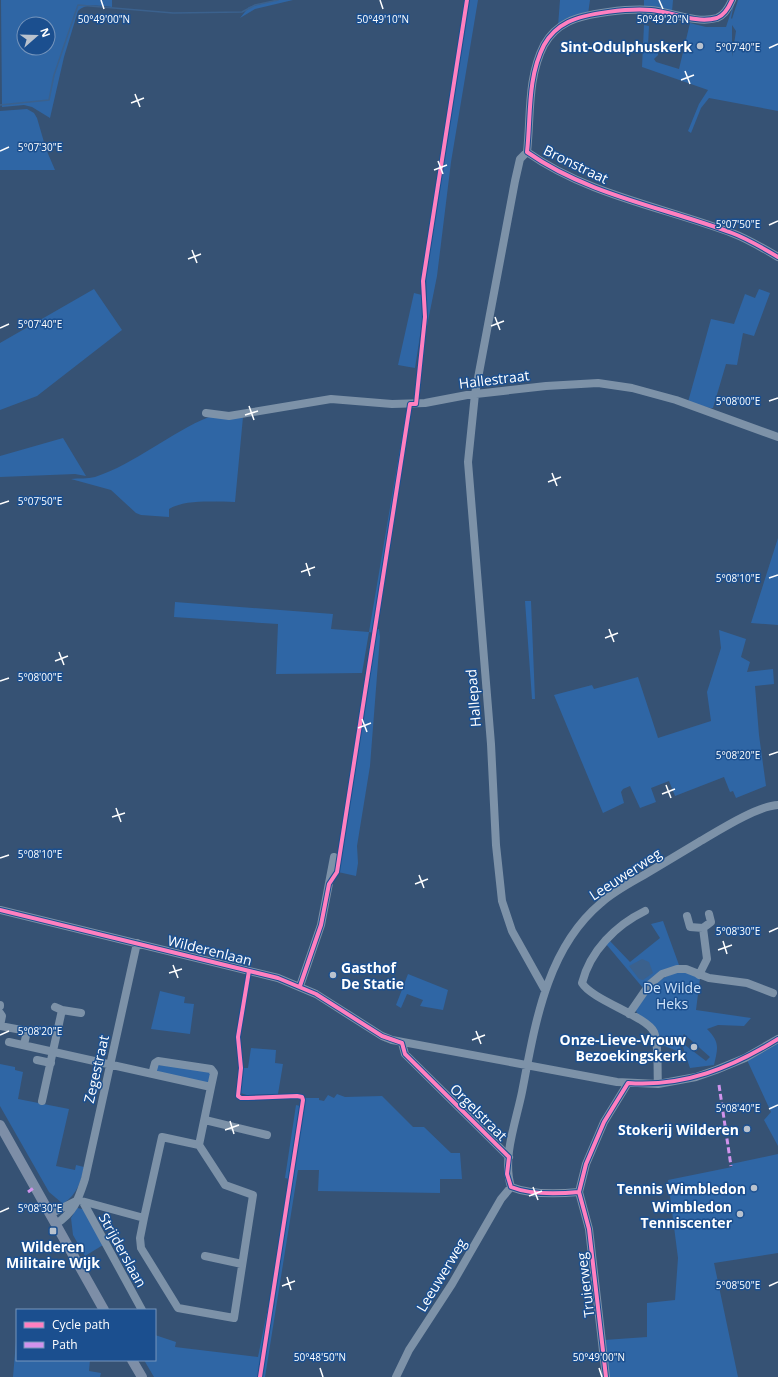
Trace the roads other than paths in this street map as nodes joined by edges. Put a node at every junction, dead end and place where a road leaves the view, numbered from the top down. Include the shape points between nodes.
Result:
1 (732, 0) edge
2 (527, 152) junction
3 (778, 256) edge
4 (475, 394) junction
5 (206, 413) dead end
6 (778, 437) edge
7 (778, 805) edge
8 (334, 857) dead end
9 (0, 910) edge
10 (645, 910) dead end
11 (709, 914) dead end
12 (687, 916) dead end
13 (703, 928) junction
14 (137, 943) junction
15 (699, 975) junction
16 (300, 986) junction
17 (545, 990) junction
18 (773, 993) dead end
19 (0, 1013) edge
20 (81, 1013) dead end
21 (628, 1014) junction
22 (778, 1039) edge
23 (9, 1042) dead end
24 (402, 1043) junction
25 (24, 1045) junction
26 (53, 1051) junction
27 (37, 1060) dead end
28 (50, 1063) junction
29 (110, 1064) junction
30 (527, 1065) junction
31 (152, 1074) junction
32 (628, 1083) junction
33 (658, 1084) junction
34 (211, 1087) junction
35 (42, 1101) dead end
36 (205, 1120) junction
37 (0, 1125) edge
38 (267, 1134) dead end
39 (199, 1145) junction
40 (509, 1157) junction
41 (511, 1187) junction
42 (579, 1192) junction
43 (80, 1201) junction
44 (50, 1214) junction
45 (144, 1218) junction
46 (56, 1224) junction
47 (205, 1256) dead end
48 (242, 1264) junction
49 (103, 1309) edge
50 (141, 1309) edge
51 (133, 1361) edge
52 (142, 1377) edge
53 (396, 1377) edge
54 (606, 1377) edge

1 - 2 street, Bronstraat via 724,14 713,19 697,19 651,10 620,11 573,20 557,29 545,44 538,62 530,104
2 - 3 street, Bronstraat via 589,185 630,201 731,233
2 - 4 street, Bronstraat via 520,159 515,181
4 - 5 street, Hallestraat via 410,404 331,399 229,416
4 - 6 street, Hallestraat via 575,384 613,384 676,400
4 - 17 street, Hallepad via 468,462 491,744 499,880 508,922
7 - 17 street, Leeuwerweg via 727,826 601,903 571,937
8 - 16 street via 322,925
9 - 14 street, Wilderenlaan
10 - 21 street via 614,931 593,958 582,983
11 - 13 street via 711,922
12 - 13 street via 690,927
13 - 15 street via 706,959
14 - 16 street, Wilderenlaan via 278,978
14 - 29 street, Zegestraat
15 - 18 street via 747,984
15 - 21 street via 681,968 667,972 649,985
16 - 24 street, Wilderenlaan via 382,1036
17 - 30 street, Leeuwerweg
19 - 25 street via 0,1026 27,1031
20 - 26 street via 59,1008
21 - 33 street via 652,1028
22 - 33 street, Wilderenlaan via 720,1069 694,1078
23 - 25 street
24 - 30 street, Wilderenlaan
24 - 40 street, Orgelstraat via 405,1054
25 - 26 street
26 - 28 street
26 - 29 street
27 - 28 street
28 - 35 street
29 - 31 street
29 - 43 street, Zegestraat
30 - 32 street, Wilderenlaan
30 - 40 street, Leeuwerweg
31 - 34 street
31 - 34 street via 154,1063 158,1061 211,1069 214,1074
32 - 33 street, Wilderenlaan
32 - 42 street via 604,1122 586,1164
34 - 36 street
36 - 38 street
36 - 39 street
37 - 44 main road
39 - 45 street via 162,1137
39 - 48 street, Strijderslaan via 225,1185 253,1195
40 - 41 street, Orgelstraat via 508,1174
41 - 42 street via 524,1191
41 - 53 street, Leeuwerweg via 501,1199 452,1284 408,1350
42 - 54 street, Truierweg via 589,1229
43 - 44 street
43 - 45 street
43 - 46 street, Zegestraat
43 - 50 street, Strijderslaan
44 - 46 main road
45 - 48 street, Strijderslaan via 141,1248 178,1308 234,1318
46 - 49 main road
47 - 48 street
51 - 52 main road

